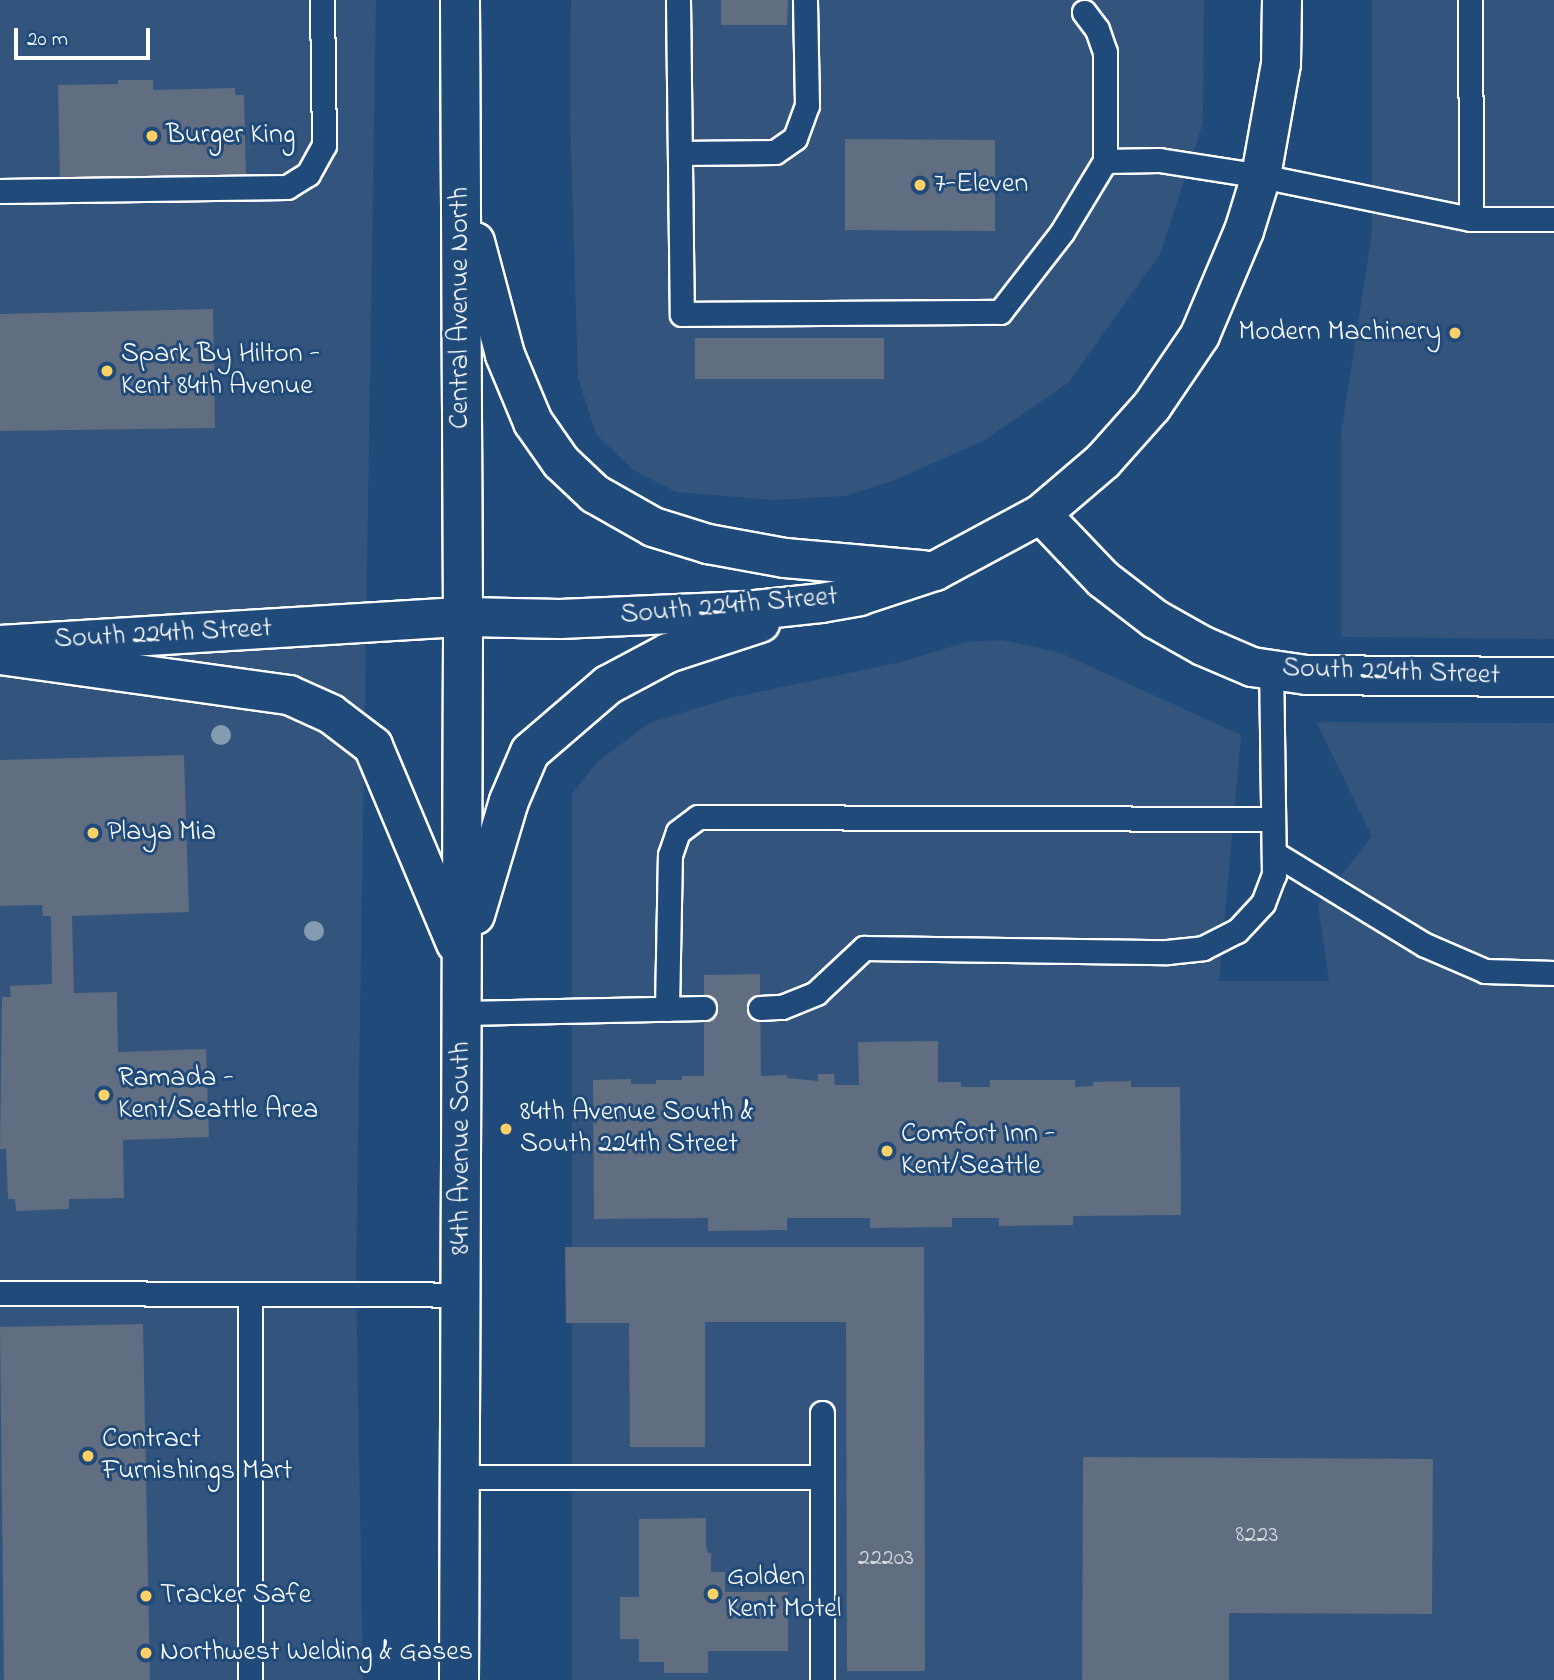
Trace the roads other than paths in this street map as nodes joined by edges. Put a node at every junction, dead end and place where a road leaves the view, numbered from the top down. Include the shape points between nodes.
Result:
1 (322, 0) edge
2 (460, 0) edge
3 (678, 0) edge
4 (805, 0) edge
5 (1282, 0) edge
6 (1470, 0) edge
7 (1084, 12) dead end
8 (680, 153) junction
9 (1105, 161) junction
10 (1261, 176) junction
11 (461, 190) junction
12 (0, 191) edge
13 (1471, 219) junction
14 (1554, 219) edge
15 (1041, 514) junction
16 (936, 571) junction
17 (821, 603) junction
18 (463, 617) junction
19 (0, 645) edge
20 (0, 655) edge
21 (1271, 670) junction
22 (1554, 677) edge
23 (1273, 819) junction
24 (1274, 853) junction
25 (462, 958) junction
26 (1554, 973) edge
27 (704, 1008) dead end
28 (760, 1008) dead end
29 (667, 1009) junction
30 (462, 1013) junction
31 (0, 1293) edge
32 (250, 1294) junction
33 (461, 1295) junction
34 (822, 1413) dead end
35 (460, 1477) junction
36 (822, 1477) junction
37 (250, 1680) edge
38 (459, 1680) edge
39 (822, 1680) edge

1 - 12 lane via 324,145 308,174 287,187
2 - 11 main road, Central Avenue North
3 - 8 lane
4 - 8 lane via 807,105 795,138 775,152
5 - 10 main road via 1281,64
6 - 13 lane
7 - 9 lane via 1105,52
8 - 9 lane via 682,314 1000,312 1062,232
9 - 10 lane via 1159,160
10 - 13 lane
10 - 15 main road via 1244,231 1191,351 1152,406 1111,452
11 - 16 main road via 505,355 533,422 561,462 589,489 653,527 708,544 785,558
11 - 18 main road, Central Avenue North
13 - 14 lane
15 - 16 main road, South 224th Street
15 - 21 main road, South 224th Street via 1103,579 1155,619 1203,646
16 - 17 main road, South 224th Street
17 - 18 main road, South 224th Street via 560,619
17 - 25 main road via 668,653 608,685 530,752 509,800
18 - 19 main road, South 224th Street
18 - 25 main road, 84th Avenue South
20 - 25 main road via 289,695 331,714 373,746
21 - 22 main road, South 224th Street via 1306,676
21 - 23 lane
23 - 24 lane
23 - 29 lane via 698,817 678,832 670,855
24 - 26 lane via 1425,945 1485,971
24 - 28 lane via 1274,875 1263,904 1237,931 1203,948 1167,952 864,948 816,993 782,1007
25 - 30 main road, 84th Avenue South
27 - 29 lane
29 - 30 lane
30 - 33 main road, 84th Avenue South
31 - 32 lane
32 - 33 lane
32 - 37 lane
33 - 35 main road, 84th Avenue South
34 - 36 lane
35 - 36 lane
35 - 38 main road, 84th Avenue South
36 - 39 lane

